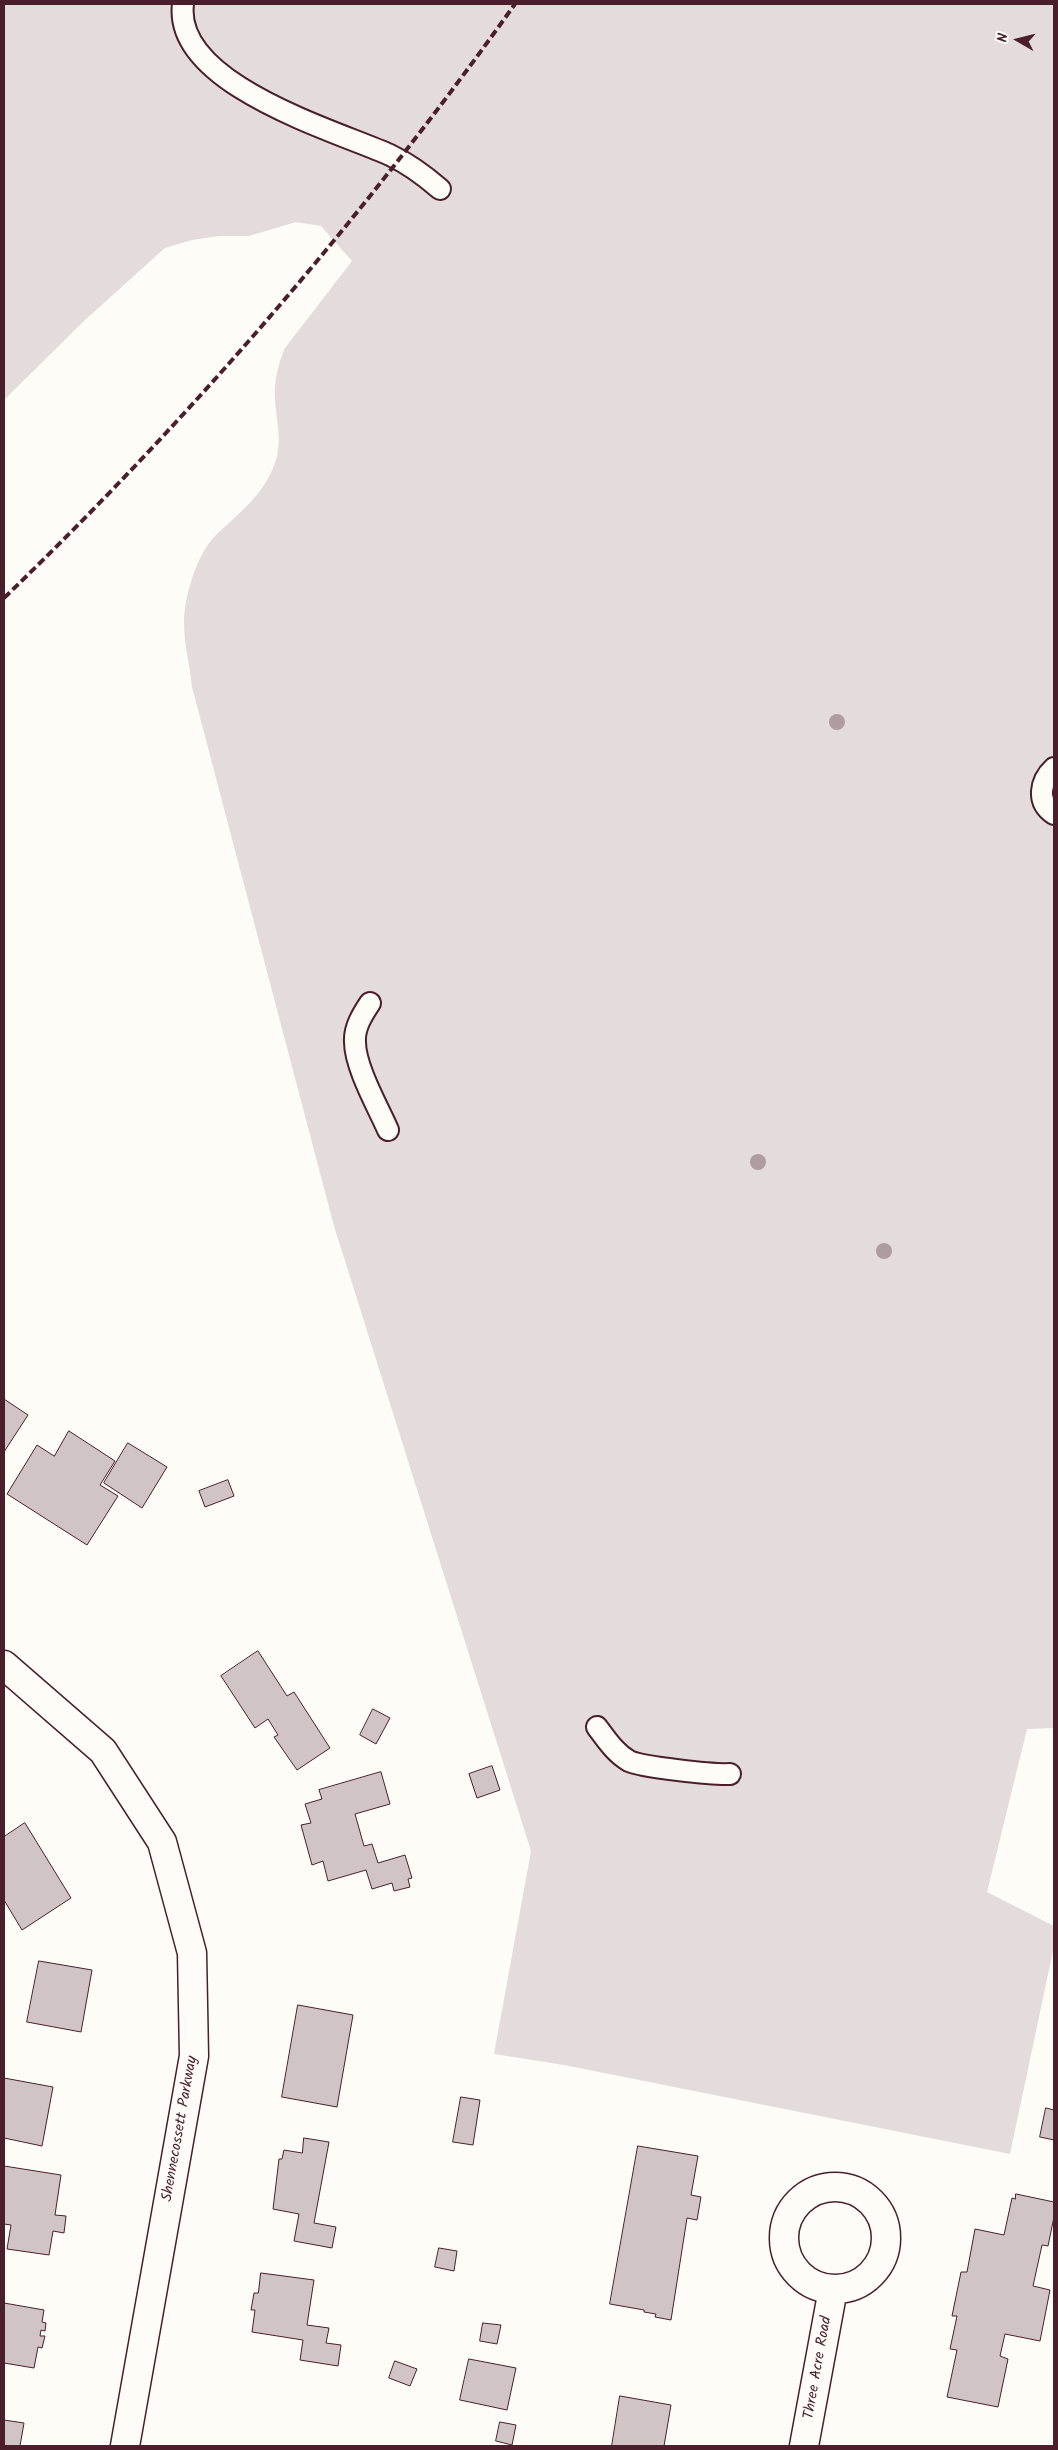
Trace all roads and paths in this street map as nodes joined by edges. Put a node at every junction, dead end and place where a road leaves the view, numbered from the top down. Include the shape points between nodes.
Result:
1 (183, 4) edge
2 (440, 189) dead end
3 (1054, 768) edge
4 (1054, 814) edge
5 (370, 1003) dead end
6 (388, 1130) dead end
7 (4, 1665) edge
8 (597, 1727) dead end
9 (730, 1774) dead end
10 (833, 2289) dead end
11 (125, 2446) edge
12 (804, 2446) edge

1 - 2 lane via 184,28 193,43 204,58 231,81 305,122 389,155 421,173
3 - 4 lane via 1043,784 1042,799
5 - 6 lane via 356,1029 359,1060
7 - 11 street, Shennecossett Parkway via 104,1751 162,1842 192,1953 194,2056
8 - 9 lane via 630,1762
10 - 12 street, Three Acre Road

